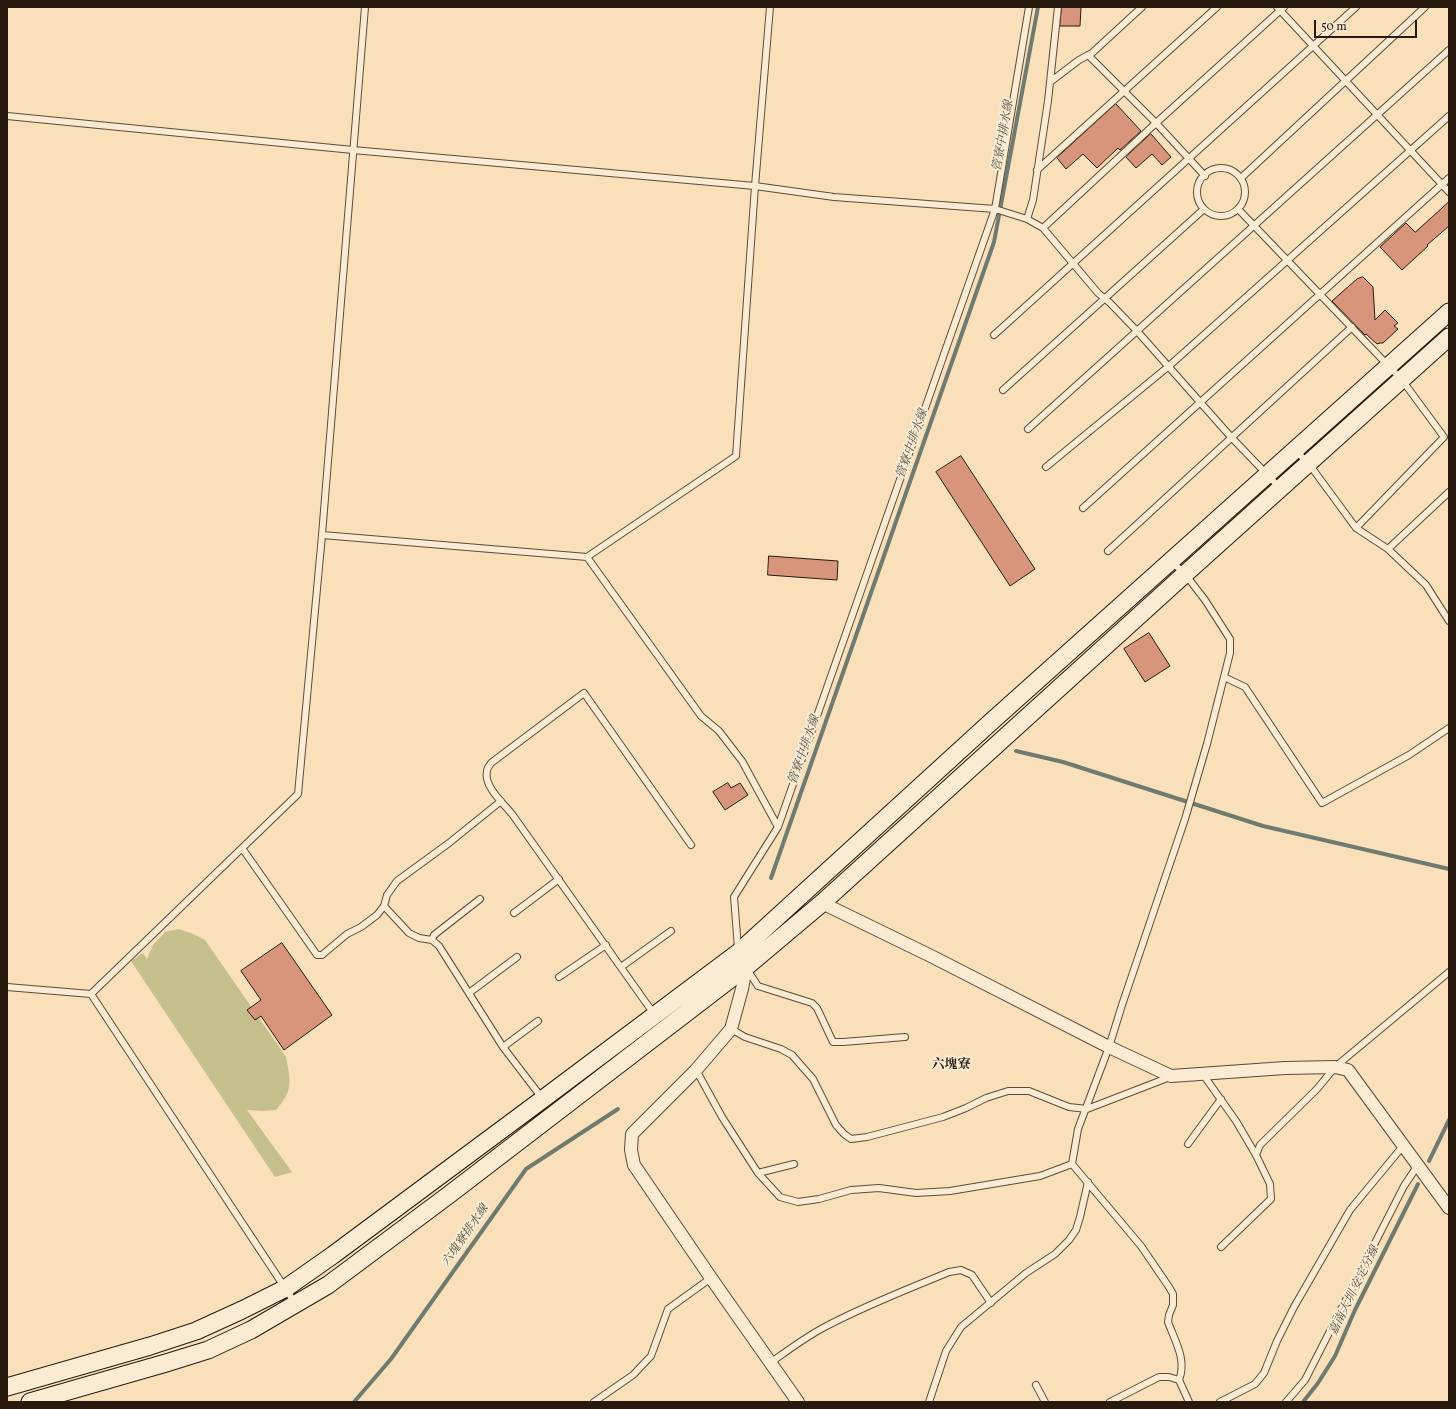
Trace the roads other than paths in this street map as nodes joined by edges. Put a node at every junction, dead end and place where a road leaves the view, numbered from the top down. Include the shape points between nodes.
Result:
1 (365, 7) edge
2 (770, 7) edge
3 (1029, 7) edge
4 (1058, 7) edge
5 (1142, 7) edge
6 (1217, 7) edge
7 (1356, 7) edge
8 (1425, 7) edge
9 (1280, 8) edge
10 (1314, 47) junction
11 (1449, 50) edge
12 (1088, 55) junction
13 (1346, 80) junction
14 (1050, 82) junction
15 (1125, 91) junction
16 (1377, 115) junction
17 (7, 116) edge
18 (1449, 116) edge
19 (1156, 123) junction
20 (353, 150) junction
21 (1411, 151) junction
22 (1188, 159) junction
23 (1037, 170) junction
24 (1205, 176) junction
25 (1241, 178) junction
26 (1449, 178) edge
27 (1442, 184) junction
28 (755, 186) junction
29 (1449, 192) edge
30 (995, 209) junction
31 (1204, 209) junction
32 (1239, 210) junction
33 (1027, 219) junction
34 (1254, 225) junction
35 (1043, 228) junction
36 (1287, 260) junction
37 (1073, 263) junction
38 (1320, 294) junction
39 (1105, 299) junction
40 (1449, 312) edge
41 (1352, 327) junction
42 (1137, 331) junction
43 (994, 335) dead end
44 (1449, 337) edge
45 (1169, 366) junction
46 (1389, 366) junction
47 (1402, 380) junction
48 (1003, 390) dead end
49 (1201, 402) junction
50 (1028, 429) dead end
51 (1231, 437) junction
52 (1296, 450) junction
53 (1309, 464) junction
54 (1046, 467) dead end
55 (1268, 475) junction
56 (1280, 488) junction
57 (1449, 492) edge
58 (1083, 508) dead end
59 (1356, 528) junction
60 (322, 535) junction
61 (1388, 549) junction
62 (1108, 551) dead end
63 (587, 556) junction
64 (1171, 561) junction
65 (1185, 574) junction
66 (1449, 621) edge
67 (1224, 677) junction
68 (1449, 728) edge
69 (501, 801) junction
70 (778, 827) junction
71 (691, 844) dead end
72 (242, 848) junction
73 (559, 879) junction
74 (480, 900) dead end
75 (822, 903) junction
76 (384, 906) junction
77 (514, 913) dead end
78 (671, 931) dead end
79 (432, 940) junction
80 (606, 945) junction
81 (739, 952) junction
82 (517, 957) dead end
83 (621, 967) junction
84 (746, 968) junction
85 (1449, 972) edge
86 (559, 977) dead end
87 (7, 987) edge
88 (469, 993) junction
89 (91, 994) junction
90 (655, 1015) junction
91 (538, 1021) dead end
92 (731, 1029) junction
93 (905, 1037) dead end
94 (503, 1047) junction
95 (1109, 1047) junction
96 (1335, 1067) junction
97 (696, 1070) junction
98 (1202, 1073) junction
99 (1171, 1076) junction
100 (543, 1099) junction
101 (1221, 1099) junction
102 (1087, 1109) junction
103 (1188, 1144) dead end
104 (1403, 1146) junction
105 (1256, 1155) junction
106 (794, 1164) dead end
107 (1072, 1164) junction
108 (1418, 1165) junction
109 (758, 1173) junction
110 (1088, 1182) junction
111 (1449, 1208) edge
112 (1221, 1247) dead end
113 (711, 1278) junction
114 (286, 1288) junction
115 (991, 1303) junction
116 (296, 1304) junction
117 (770, 1363) junction
118 (1179, 1380) junction
119 (1036, 1385) dead end
120 (7, 1387) edge
121 (30, 1402) edge
122 (594, 1402) edge
123 (798, 1402) edge
124 (929, 1402) edge
125 (1045, 1402) edge
126 (1110, 1402) edge
127 (1189, 1402) edge
128 (1220, 1402) edge
129 (1286, 1402) edge

1 - 20 lane
2 - 28 lane
3 - 30 lane
4 - 14 lane
5 - 12 lane
6 - 15 lane
7 - 10 lane
8 - 13 lane
9 - 10 lane
9 - 19 lane
10 - 13 lane
10 - 22 lane
11 - 16 lane
12 - 14 lane
12 - 15 lane
13 - 16 lane
13 - 25 lane
14 - 23 lane
15 - 19 lane
15 - 23 lane
16 - 21 lane
16 - 34 lane
17 - 20 lane
18 - 21 lane
19 - 22 lane
19 - 35 lane
20 - 28 lane
20 - 60 lane
21 - 27 lane
21 - 36 lane
22 - 24 lane
22 - 37 lane
23 - 33 lane via 1033,200
24 - 25 lane via 1211,170 1223,168 1233,171
24 - 31 lane via 1197,189 1198,200
25 - 32 lane via 1246,198
26 - 27 lane
27 - 29 lane
27 - 38 lane
28 - 30 lane via 834,197
28 - 63 lane via 736,456
30 - 33 lane
30 - 70 lane
31 - 32 lane via 1214,215 1227,216
31 - 39 lane
32 - 34 lane
33 - 35 lane
34 - 36 lane
34 - 42 lane
35 - 37 lane
36 - 38 lane
36 - 45 lane
37 - 39 lane
37 - 43 lane
38 - 41 lane
38 - 49 lane
39 - 42 lane
39 - 48 lane
40 - 46 main road
41 - 46 lane
41 - 51 lane
42 - 45 lane
42 - 50 lane
44 - 47 main road
45 - 49 lane
45 - 54 lane
46 - 47 lane
46 - 52 main road
47 - 53 main road
47 - 59 lane via 1444,437
49 - 51 lane
49 - 58 lane
51 - 55 lane
51 - 62 lane
52 - 53 lane
52 - 55 main road
53 - 56 main road
53 - 59 lane
55 - 56 lane
55 - 64 main road
56 - 65 main road
57 - 61 lane
59 - 61 lane
60 - 63 lane
60 - 72 lane via 298,794
61 - 66 lane via 1426,585
63 - 70 lane via 701,716 719,731 742,761
64 - 65 lane
64 - 81 main road via 909,795
65 - 67 lane via 1230,639 1230,653
65 - 75 main road
67 - 68 lane via 1246,687 1322,803 1409,755
67 - 95 lane via 1188,809
69 - 71 lane via 492,791 487,779 486,771 491,763 584,693
69 - 73 lane
69 - 76 lane via 397,881 387,895
70 - 81 lane via 734,897
72 - 76 lane via 317,955 322,955 376,915
72 - 89 lane
73 - 77 lane
73 - 80 lane
74 - 79 lane via 434,935
75 - 84 main road
75 - 95 street
76 - 79 lane via 409,933
78 - 83 lane
79 - 88 lane via 439,946
80 - 83 lane
80 - 86 lane
81 - 84 street
81 - 90 main road
82 - 88 lane
83 - 90 lane
84 - 92 street
84 - 93 lane via 758,986 812,1003 817,1008 833,1042
84 - 116 main road via 328,1285
85 - 96 lane
87 - 89 lane
88 - 94 lane
89 - 114 lane
90 - 100 main road
91 - 94 lane
92 - 97 street
92 - 102 lane via 792,1055 813,1080 836,1126 851,1138 867,1137 943,1118 1008,1091 1029,1091 1069,1107
94 - 100 lane
95 - 99 street
95 - 102 lane
96 - 98 street
96 - 104 street via 1348,1070
96 - 105 lane via 1317,1089 1260,1145
97 - 109 lane
97 - 113 street via 632,1134 631,1150 634,1165
98 - 99 street
98 - 101 lane
99 - 102 lane
100 - 114 main road
101 - 103 lane
101 - 105 lane
102 - 107 lane via 1078,1129
104 - 108 street
104 - 128 lane via 1350,1210 1294,1307 1264,1373 1255,1384
105 - 112 lane via 1270,1184 1271,1198
106 - 109 lane
107 - 109 lane via 1040,1176 950,1191 916,1193 879,1188 851,1190 798,1202 780,1197
107 - 110 lane
108 - 111 street
108 - 129 lane via 1404,1186 1305,1380
110 - 115 lane via 1076,1230 1069,1240 1055,1254 1026,1273
110 - 118 lane via 1141,1246 1173,1294 1168,1322 1182,1361
113 - 117 street
113 - 122 lane via 668,1309 652,1356 633,1375
114 - 116 lane
114 - 120 main road via 196,1331
115 - 117 lane via 972,1276 960,1270 949,1272 821,1329
115 - 124 lane via 961,1326 952,1340
116 - 121 main road via 251,1330 208,1350
117 - 123 street
118 - 126 lane via 1159,1377
118 - 127 lane
119 - 125 lane

